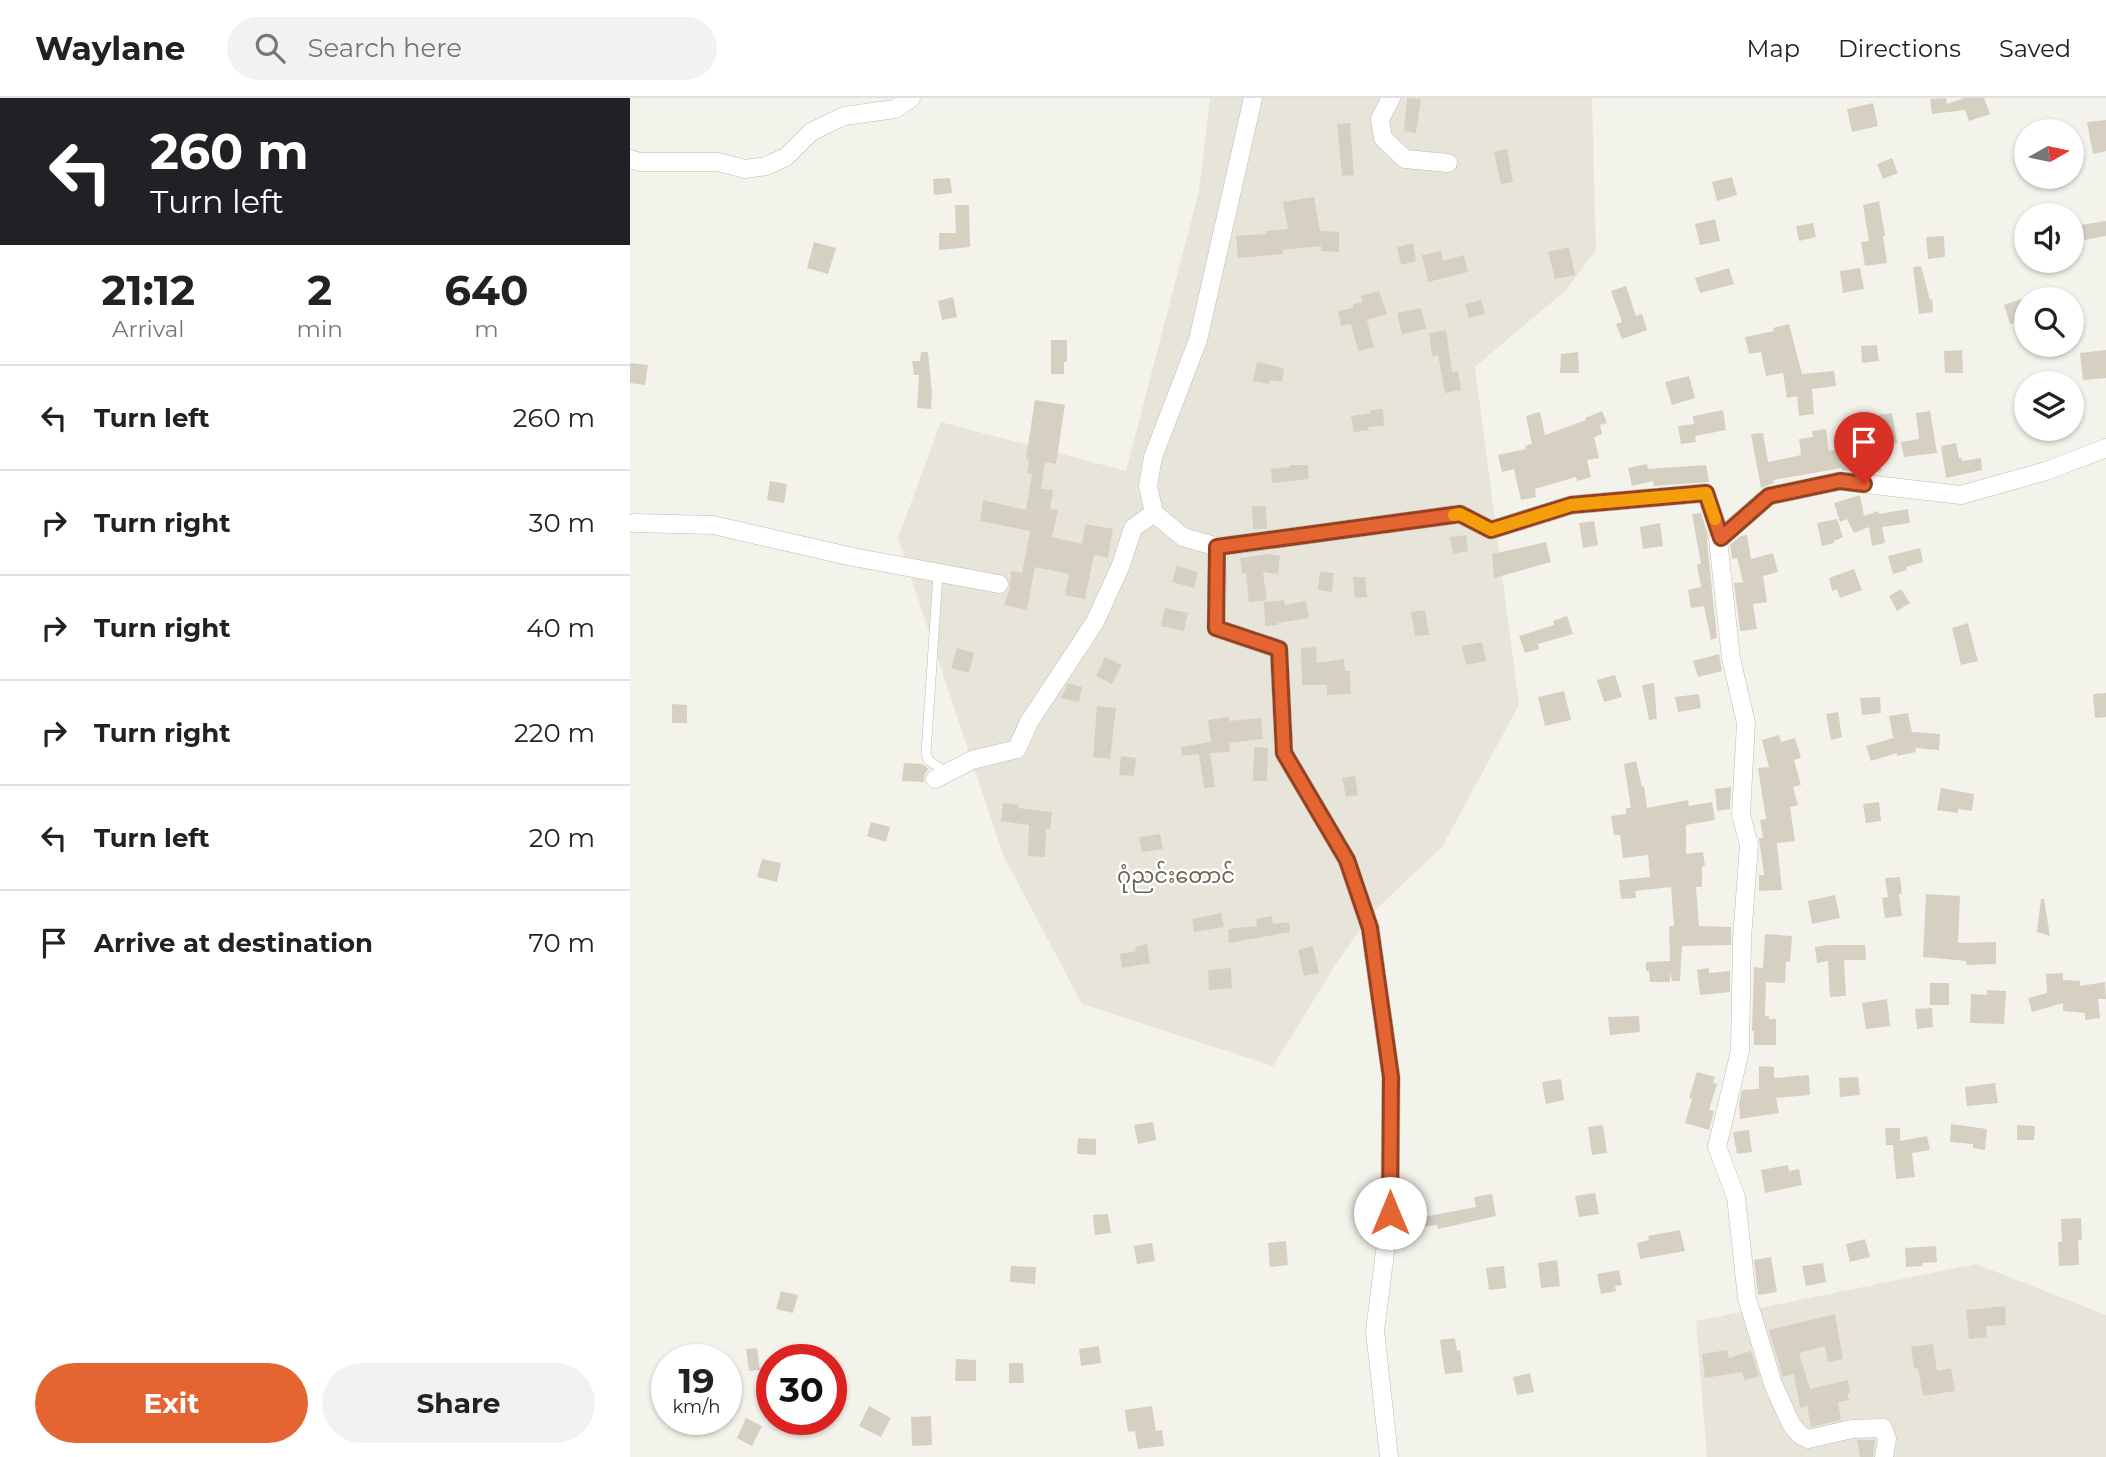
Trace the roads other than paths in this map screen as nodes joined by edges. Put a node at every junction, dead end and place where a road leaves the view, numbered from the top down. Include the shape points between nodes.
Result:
1 (911, 98) edge
2 (1253, 98) edge
3 (1391, 98) edge
4 (630, 159) edge
5 (1448, 163) dead end
6 (2106, 448) edge
7 (1154, 513) junction
8 (634, 523) dead end
9 (1721, 538) junction
10 (1217, 547) junction
11 (938, 574) junction
12 (999, 584) dead end
13 (941, 776) joint
14 (1389, 1457) edge
15 (1884, 1457) edge

1 - 4 street via 895,109 844,116 811,132 786,157 766,166 746,169 718,162
2 - 7 street via 1198,341 1153,457 1149,486
3 - 5 street via 1380,119 1383,138 1405,159
6 - 9 street via 1961,495 1840,481 1769,496
7 - 10 street via 1184,537
7 - 13 street via 1133,528 1095,622 1029,722 1017,749 972,760
8 - 11 street via 713,525
9 - 10 street via 1706,493 1571,505 1491,530 1460,514
9 - 15 street via 1731,657 1746,723 1741,814 1749,845 1740,1051 1717,1147 1736,1197 1747,1298 1773,1384 1791,1423 1808,1439 1852,1429 1883,1428 1887,1439
10 - 14 street via 1216,628 1279,649 1284,753 1347,860 1370,928 1391,1077 1390,1213 1375,1331
11 - 12 street
11 - 13 lane via 926,753

